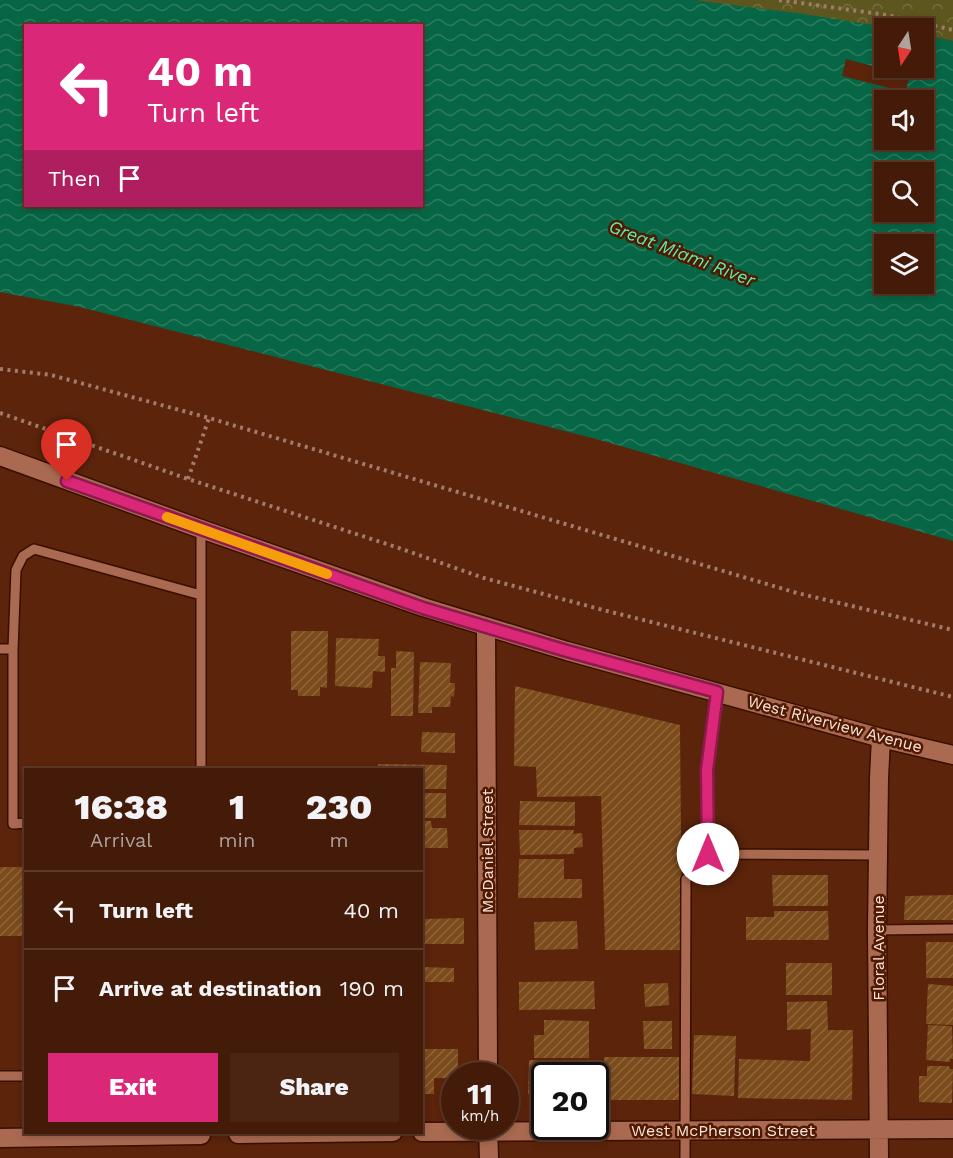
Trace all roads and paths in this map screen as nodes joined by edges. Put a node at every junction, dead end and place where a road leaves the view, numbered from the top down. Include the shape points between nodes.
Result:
1 (778, 0) edge
2 (953, 30) edge
3 (0, 369) edge
4 (0, 413) edge
5 (209, 418) junction
6 (0, 456) edge
7 (188, 479) junction
8 (201, 529) junction
9 (201, 595) junction
10 (486, 627) junction
11 (953, 630) edge
12 (0, 649) edge
13 (13, 649) junction
14 (717, 692) junction
15 (953, 697) edge
16 (881, 738) junction
17 (953, 755) edge
18 (201, 768) edge
19 (24, 823) edge
20 (878, 855) junction
21 (686, 879) dead end
22 (953, 929) edge
23 (878, 930) junction
24 (488, 1062) edge
25 (0, 1076) edge
26 (24, 1076) edge
27 (519, 1129) edge
28 (878, 1129) junction
29 (953, 1129) edge
30 (685, 1130) junction
31 (441, 1131) edge
32 (423, 1132) edge
33 (201, 1134) edge
34 (0, 1138) edge
35 (489, 1140) edge
36 (489, 1158) edge
37 (685, 1158) edge
38 (879, 1158) edge

1 - 2 path via 887,15
3 - 5 path via 51,375
4 - 7 path
5 - 7 path
5 - 11 path via 797,593
6 - 8 street, West Riverview Avenue
7 - 15 path via 484,578
8 - 9 lane
8 - 10 street, West Riverview Avenue
9 - 13 lane via 34,549 23,556 16,570
9 - 18 lane
10 - 14 street, West Riverview Avenue
10 - 24 street, McDaniel Street
12 - 13 lane
13 - 19 lane via 13,824
14 - 16 street, West Riverview Avenue
14 - 20 lane via 707,770 708,854
16 - 17 street, West Riverview Avenue
16 - 20 street, Floral Avenue
20 - 23 street, Floral Avenue
21 - 30 lane
22 - 23 lane
23 - 28 street, Floral Avenue
25 - 26 lane
27 - 30 street, West McPherson Street
28 - 29 street, West McPherson Street
28 - 30 street, West McPherson Street
28 - 38 street, Floral Avenue
30 - 37 lane
31 - 32 street, West McPherson Street
33 - 34 street
35 - 36 street

